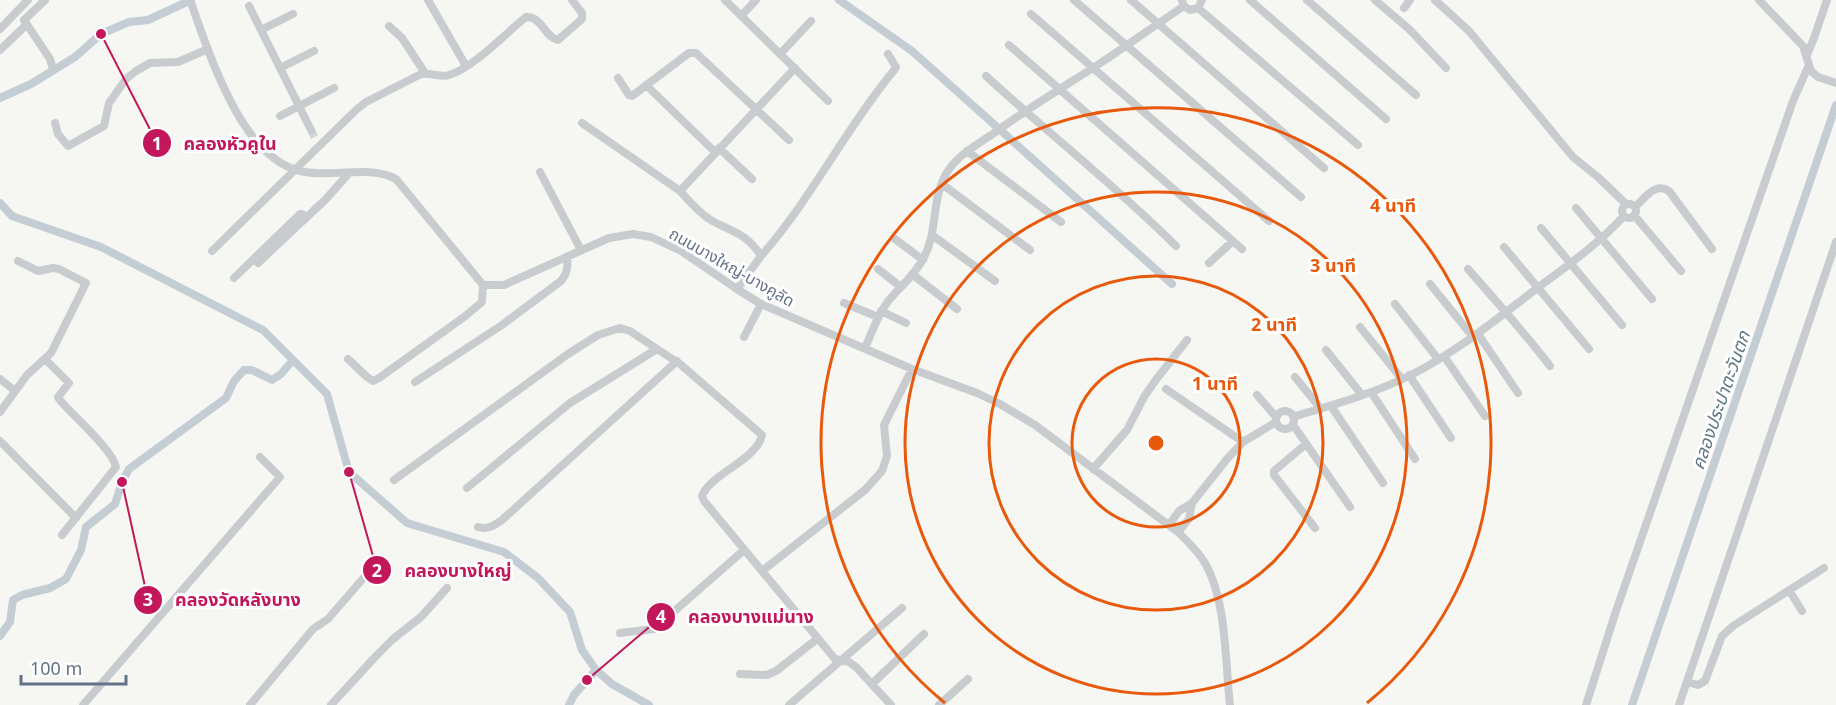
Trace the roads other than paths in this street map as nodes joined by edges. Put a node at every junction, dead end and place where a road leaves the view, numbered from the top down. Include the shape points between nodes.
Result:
1 (28, 0) edge
2 (45, 0) edge
3 (190, 0) edge
4 (428, 0) edge
5 (725, 0) edge
6 (756, 0) edge
7 (1074, 0) edge
8 (1131, 0) edge
9 (1250, 0) edge
10 (1307, 0) edge
11 (1375, 0) edge
12 (1410, 0) edge
13 (1435, 0) edge
14 (1759, 0) edge
15 (1827, 0) edge
16 (577, 2) edge
17 (1183, 3) edge
18 (1200, 4) edge
19 (249, 6) dead end
20 (1404, 8) dead end
21 (293, 14) dead end
22 (1031, 14) dead end
23 (741, 16) junction
24 (811, 21) dead end
25 (1158, 23) junction
26 (26, 25) junction
27 (389, 26) dead end
28 (0, 29) edge
29 (261, 30) junction
30 (1009, 45) dead end
31 (1126, 46) junction
32 (208, 49) junction
33 (0, 50) edge
34 (314, 51) dead end
35 (780, 54) junction
36 (888, 54) dead end
37 (1807, 55) junction
38 (466, 66) junction
39 (1808, 67) junction
40 (280, 68) junction
41 (795, 68) junction
42 (1093, 68) junction
43 (1446, 68) dead end
44 (53, 69) dead end
45 (425, 73) junction
46 (986, 76) dead end
47 (618, 78) dead end
48 (1836, 83) edge
49 (645, 85) junction
50 (334, 88) dead end
51 (1058, 90) junction
52 (1416, 95) dead end
53 (828, 101) dead end
54 (299, 106) junction
55 (756, 109) junction
56 (1024, 111) junction
57 (280, 116) dead end
58 (1386, 119) dead end
59 (54, 123) dead end
60 (582, 123) dead end
61 (311, 130) tunnel mouth
62 (789, 140) dead end
63 (1358, 145) dead end
64 (717, 150) junction
65 (967, 151) junction
66 (1324, 168) dead end
67 (295, 170) junction
68 (540, 172) dead end
69 (349, 173) junction
70 (752, 179) dead end
71 (942, 184) junction
72 (680, 191) junction
73 (1301, 197) dead end
74 (1626, 204) junction
75 (1576, 208) dead end
76 (1635, 211) junction
77 (1624, 216) junction
78 (306, 217) junction
79 (1269, 221) dead end
80 (1061, 222) dead end
81 (1542, 228) dead end
82 (932, 235) junction
83 (1602, 238) junction
84 (895, 239) dead end
85 (1233, 241) junction
86 (1836, 242) edge
87 (1176, 246) dead end
88 (1504, 247) dead end
89 (1242, 249) dead end
90 (1712, 249) dead end
91 (581, 250) junction
92 (1030, 250) dead end
93 (212, 251) dead end
94 (568, 256) junction
95 (761, 256) junction
96 (923, 260) junction
97 (18, 261) dead end
98 (258, 263) dead end
99 (1209, 263) dead end
100 (1570, 263) junction
101 (878, 269) dead end
102 (1468, 269) dead end
103 (1681, 271) dead end
104 (912, 274) junction
105 (234, 279) dead end
106 (995, 281) dead end
107 (1430, 284) dead end
108 (483, 285) junction
109 (901, 287) junction
110 (1539, 287) junction
111 (737, 289) junction
112 (1652, 298) dead end
113 (844, 303) dead end
114 (761, 304) junction
115 (1395, 304) dead end
116 (957, 309) dead end
117 (1507, 313) junction
118 (880, 314) junction
119 (906, 323) dead end
120 (1623, 325) dead end
121 (1360, 327) dead end
122 (1475, 335) junction
123 (744, 337) dead end
124 (1187, 340) dead end
125 (865, 348) junction
126 (657, 349) junction
127 (1589, 349) dead end
128 (1326, 350) dead end
129 (1441, 358) junction
130 (45, 359) junction
131 (348, 359) dead end
132 (677, 362) junction
133 (1550, 366) dead end
134 (912, 369) junction
135 (1295, 377) dead end
136 (1405, 377) junction
137 (0, 379) edge
138 (415, 382) dead end
139 (1166, 389) dead end
140 (15, 391) junction
141 (1366, 393) junction
142 (1518, 393) dead end
143 (1257, 395) dead end
144 (1331, 406) junction
145 (1321, 409) junction
146 (0, 412) edge
147 (1485, 416) dead end
148 (1276, 420) junction
149 (1293, 421) junction
150 (1451, 438) dead end
151 (0, 441) edge
152 (1243, 442) junction
153 (1306, 444) junction
154 (260, 457) dead end
155 (1415, 459) dead end
156 (1093, 469) junction
157 (394, 480) dead end
158 (1383, 483) dead end
159 (467, 488) dead end
160 (1192, 503) junction
161 (1350, 507) dead end
162 (76, 518) junction
163 (1169, 525) junction
164 (478, 527) dead end
165 (1315, 528) dead end
166 (1178, 532) junction
167 (62, 535) dead end
168 (744, 550) junction
169 (379, 560) dead end
170 (1824, 568) dead end
171 (762, 571) junction
172 (447, 588) dead end
173 (1789, 590) junction
174 (902, 608) dead end
175 (1802, 611) dead end
176 (620, 633) dead end
177 (924, 634) dead end
178 (817, 639) junction
179 (839, 661) junction
180 (740, 674) dead end
181 (968, 679) dead end
182 (1687, 682) junction
183 (872, 684) junction
184 (83, 705) edge
185 (250, 705) edge
186 (331, 705) edge
187 (789, 705) edge
188 (891, 705) edge
189 (939, 705) edge
190 (1230, 705) edge
191 (1586, 705) edge
192 (1679, 705) edge

1 - 28 street
2 - 26 street via 24,18
3 - 32 street
4 - 38 street
5 - 23 street
6 - 23 street
7 - 31 street
8 - 25 street
9 - 58 street
10 - 52 street
11 - 43 street
12 - 20 street
13 - 74 street via 1469,31 1573,157
14 - 37 street via 1801,43
15 - 37 street
16 - 38 street via 582,19 558,40 549,36 536,19 526,17
17 - 18 street via 1190,10
17 - 25 street
18 - 63 street
19 - 29 street
21 - 29 street
22 - 42 street
23 - 35 street
24 - 35 street
25 - 31 street
25 - 66 street
26 - 33 street
26 - 44 street
27 - 45 street via 402,38
29 - 40 street
30 - 51 street
31 - 42 street
31 - 73 street
32 - 59 street via 178,62 144,65 126,79 109,103 104,126 68,146
32 - 67 street via 246,128 264,150
34 - 40 street
35 - 41 street
36 - 95 street via 895,69 782,233
37 - 39 street
38 - 45 street via 449,76
39 - 48 street via 1818,77
39 - 191 street via 1793,100
40 - 54 street
41 - 53 street
41 - 55 street
42 - 51 street
42 - 79 street
45 - 67 street via 366,102 318,143
46 - 56 street
47 - 49 street via 630,96
49 - 55 street via 693,52
49 - 64 street
50 - 54 street
51 - 56 street
51 - 85 street
54 - 57 street
54 - 61 street
55 - 62 street
55 - 64 street
56 - 65 street
56 - 87 street
60 - 72 street
64 - 70 street
64 - 72 street
65 - 71 street
65 - 80 street
67 - 69 street
67 - 93 street
68 - 91 street
69 - 78 street
69 - 108 street via 381,173 396,179
71 - 82 street
71 - 92 street
72 - 95 street via 716,223 728,226 752,243
74 - 76 street via 1631,204
74 - 77 street via 1622,208
75 - 83 street
76 - 77 street via 1629,218
76 - 90 street via 1656,188 1664,188
76 - 103 street
77 - 83 street
78 - 98 street
78 - 105 street via 300,214
81 - 100 street
82 - 96 street
82 - 106 street
83 - 100 street
83 - 112 street
84 - 96 street
85 - 89 street
85 - 99 street
86 - 182 street
88 - 110 street
91 - 94 street, ถนนบางใหญ่-บางคูลัด
91 - 111 street, ถนนบางใหญ่-บางคูลัด via 609,238 640,234 681,251
94 - 108 street, ถนนบางใหญ่-บางคูลัด via 504,285
94 - 138 street via 566,275 561,281
95 - 111 street
96 - 104 street
97 - 130 street via 38,271 59,269 86,283
100 - 110 street
100 - 120 street
101 - 109 street
102 - 117 street
104 - 109 street
104 - 116 street
107 - 122 street
108 - 131 street via 482,302 379,378 373,381
109 - 118 street
110 - 117 street
110 - 127 street
111 - 114 street, ถนนบางใหญ่-บางคูลัด
113 - 118 street
114 - 123 street
114 - 125 street, ถนนบางใหญ่-บางคูลัด
115 - 129 street
117 - 122 street
117 - 133 street
118 - 119 street
118 - 125 street
121 - 136 street
122 - 129 street
122 - 142 street
124 - 156 street via 1149,389 1127,430
125 - 134 street, ถนนบางใหญ่-บางคูลัด
126 - 132 street
126 - 157 street via 620,328 598,335
126 - 159 street via 570,403
128 - 141 street
129 - 136 street
129 - 147 street
130 - 140 street
130 - 162 street via 69,383 59,399 116,463
132 - 164 street via 502,520 493,526
132 - 168 street via 762,435 760,442 706,488 702,496
134 - 156 street, ถนนบางใหญ่-บางคูลัด via 1000,404
134 - 171 street via 884,425 887,456 882,471 865,490
135 - 145 street
136 - 141 street
136 - 150 street
137 - 140 street
139 - 152 street
140 - 146 street
141 - 144 street
141 - 155 street
143 - 148 street
144 - 145 street
144 - 158 street
145 - 149 street
148 - 149 street via 1281,429 1288,429
148 - 149 street via 1284,411 1291,414
148 - 152 street
149 - 153 street
151 - 162 street
152 - 160 street
153 - 161 street
153 - 165 street via 1274,475
154 - 184 street via 280,477
156 - 163 street, ถนนบางใหญ่-บางคูลัด
160 - 163 street via 1179,511
160 - 166 street via 1189,519
162 - 167 street
163 - 166 street, ถนนบางใหญ่-บางคูลัด
166 - 190 street, ถนนบางใหญ่-บางคูลัด via 1205,562 1216,591
168 - 171 street
168 - 176 street via 654,629
169 - 185 street via 327,619 312,629
170 - 173 street
171 - 178 street
172 - 186 street
173 - 175 street
173 - 182 street via 1725,632 1705,681 1698,685
174 - 179 street
177 - 183 street
178 - 179 street
178 - 180 street via 776,671 767,675
179 - 183 street via 849,662
179 - 187 street
181 - 189 street
182 - 192 street
183 - 188 street

